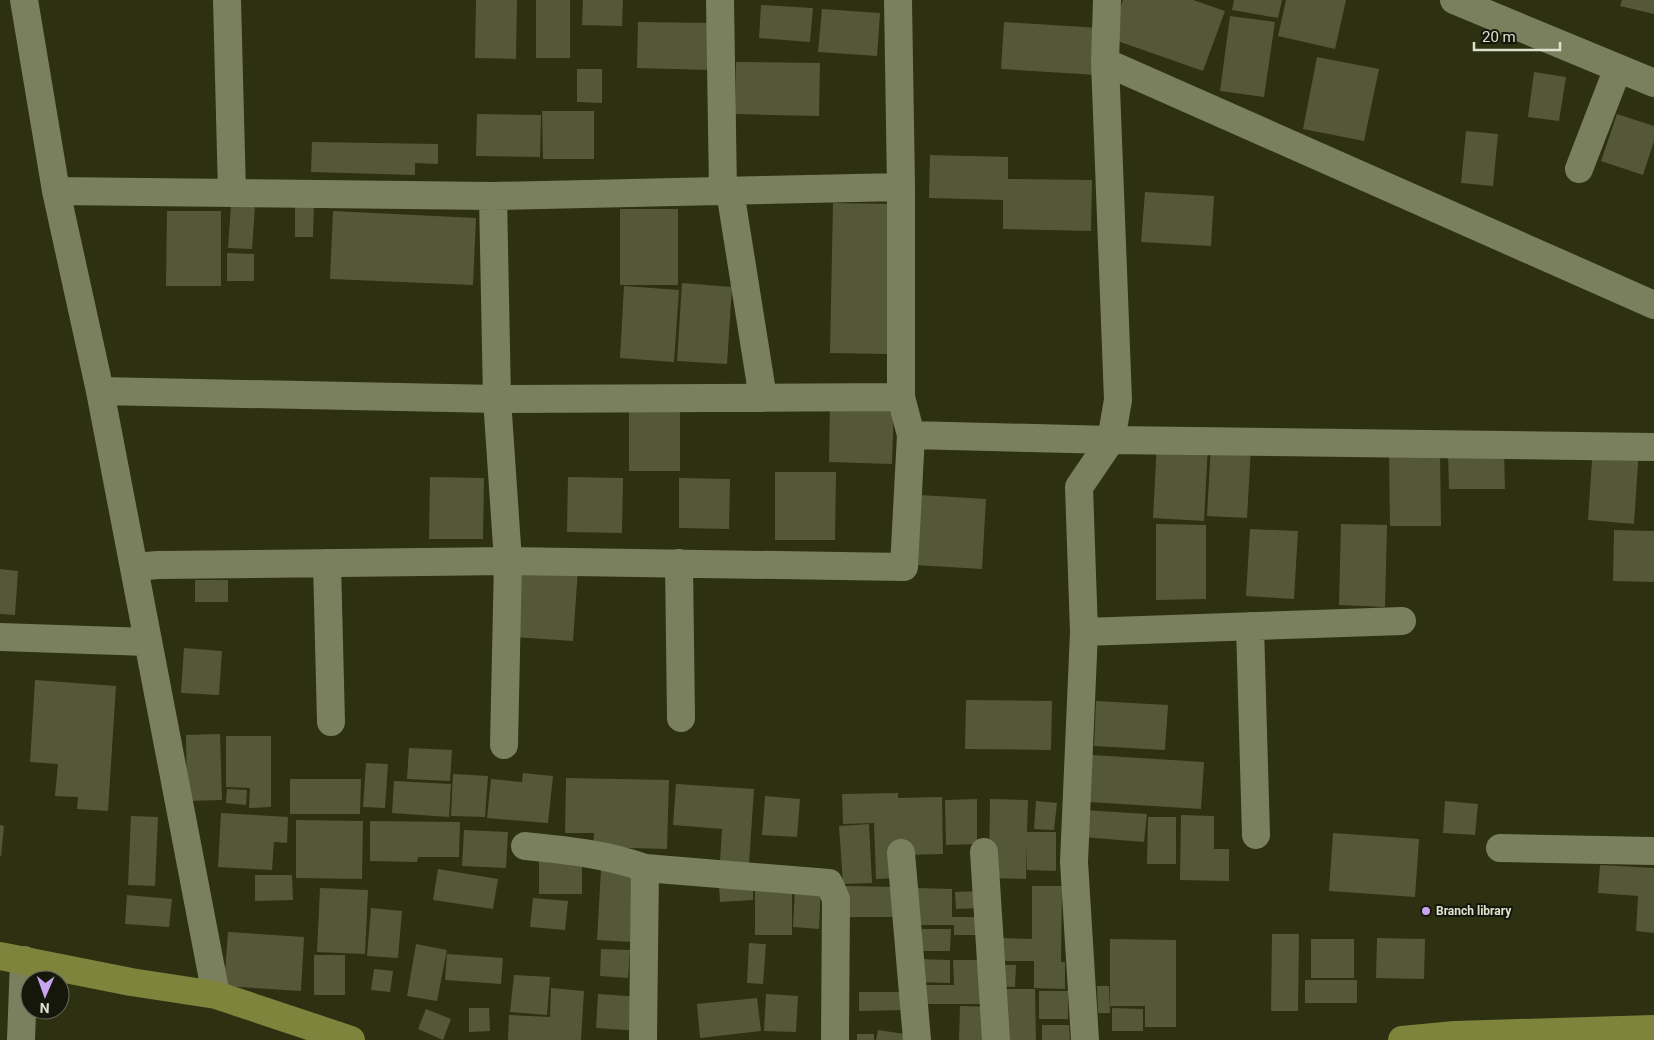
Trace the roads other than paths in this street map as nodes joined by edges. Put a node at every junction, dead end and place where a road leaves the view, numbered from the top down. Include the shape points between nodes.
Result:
1 (24, 0) edge
2 (227, 0) edge
3 (720, 0) edge
4 (898, 0) edge
5 (1107, 0) edge
6 (1454, 0) edge
7 (1105, 62) junction
8 (1618, 68) junction
9 (1654, 83) edge
10 (1579, 169) dead end
11 (901, 187) junction
12 (56, 191) junction
13 (726, 191) junction
14 (232, 193) junction
15 (493, 196) junction
16 (1654, 305) edge
17 (100, 390) junction
18 (901, 397) junction
19 (763, 398) junction
20 (498, 399) junction
21 (911, 435) junction
22 (1111, 440) junction
23 (1654, 446) edge
24 (508, 561) junction
25 (679, 563) junction
26 (327, 564) junction
27 (134, 567) junction
28 (1402, 621) dead end
29 (1250, 626) junction
30 (1084, 632) junction
31 (0, 637) edge
32 (148, 642) junction
33 (681, 718) dead end
34 (331, 722) dead end
35 (504, 745) dead end
36 (1256, 835) dead end
37 (525, 846) dead end
38 (1500, 848) dead end
39 (1654, 850) edge
40 (984, 852) dead end
41 (901, 853) dead end
42 (645, 868) junction
43 (12, 958) edge
44 (216, 995) junction
45 (1654, 1029) edge
46 (21, 1040) edge
47 (351, 1040) edge
48 (643, 1040) edge
49 (835, 1040) edge
50 (917, 1040) edge
51 (996, 1040) edge
52 (1085, 1040) edge
53 (1402, 1040) edge

1 - 12 street
2 - 14 street
3 - 13 street
4 - 11 street
5 - 7 street
6 - 8 street
7 - 16 street
7 - 22 street via 1118,400
8 - 9 street
8 - 10 street
11 - 13 street
11 - 18 street
12 - 14 street
12 - 17 street
13 - 15 street
13 - 19 street
14 - 15 street
15 - 20 street
17 - 20 street
17 - 27 street
18 - 19 street
18 - 21 street
19 - 20 street
20 - 24 street
21 - 22 street
21 - 25 street via 904,566
22 - 23 street
22 - 30 street via 1079,486
24 - 25 street
24 - 26 street
24 - 35 street
25 - 33 street
26 - 27 street
26 - 34 street
27 - 32 street
28 - 29 street
29 - 30 street
29 - 36 street
30 - 52 street via 1074,862
31 - 32 street
32 - 44 street
37 - 42 street via 584,852
38 - 39 street
40 - 51 street
41 - 50 street
42 - 48 street
42 - 49 street via 829,884 836,899
43 - 44 main road
43 - 46 street
44 - 47 main road
45 - 53 main road via 1455,1035

